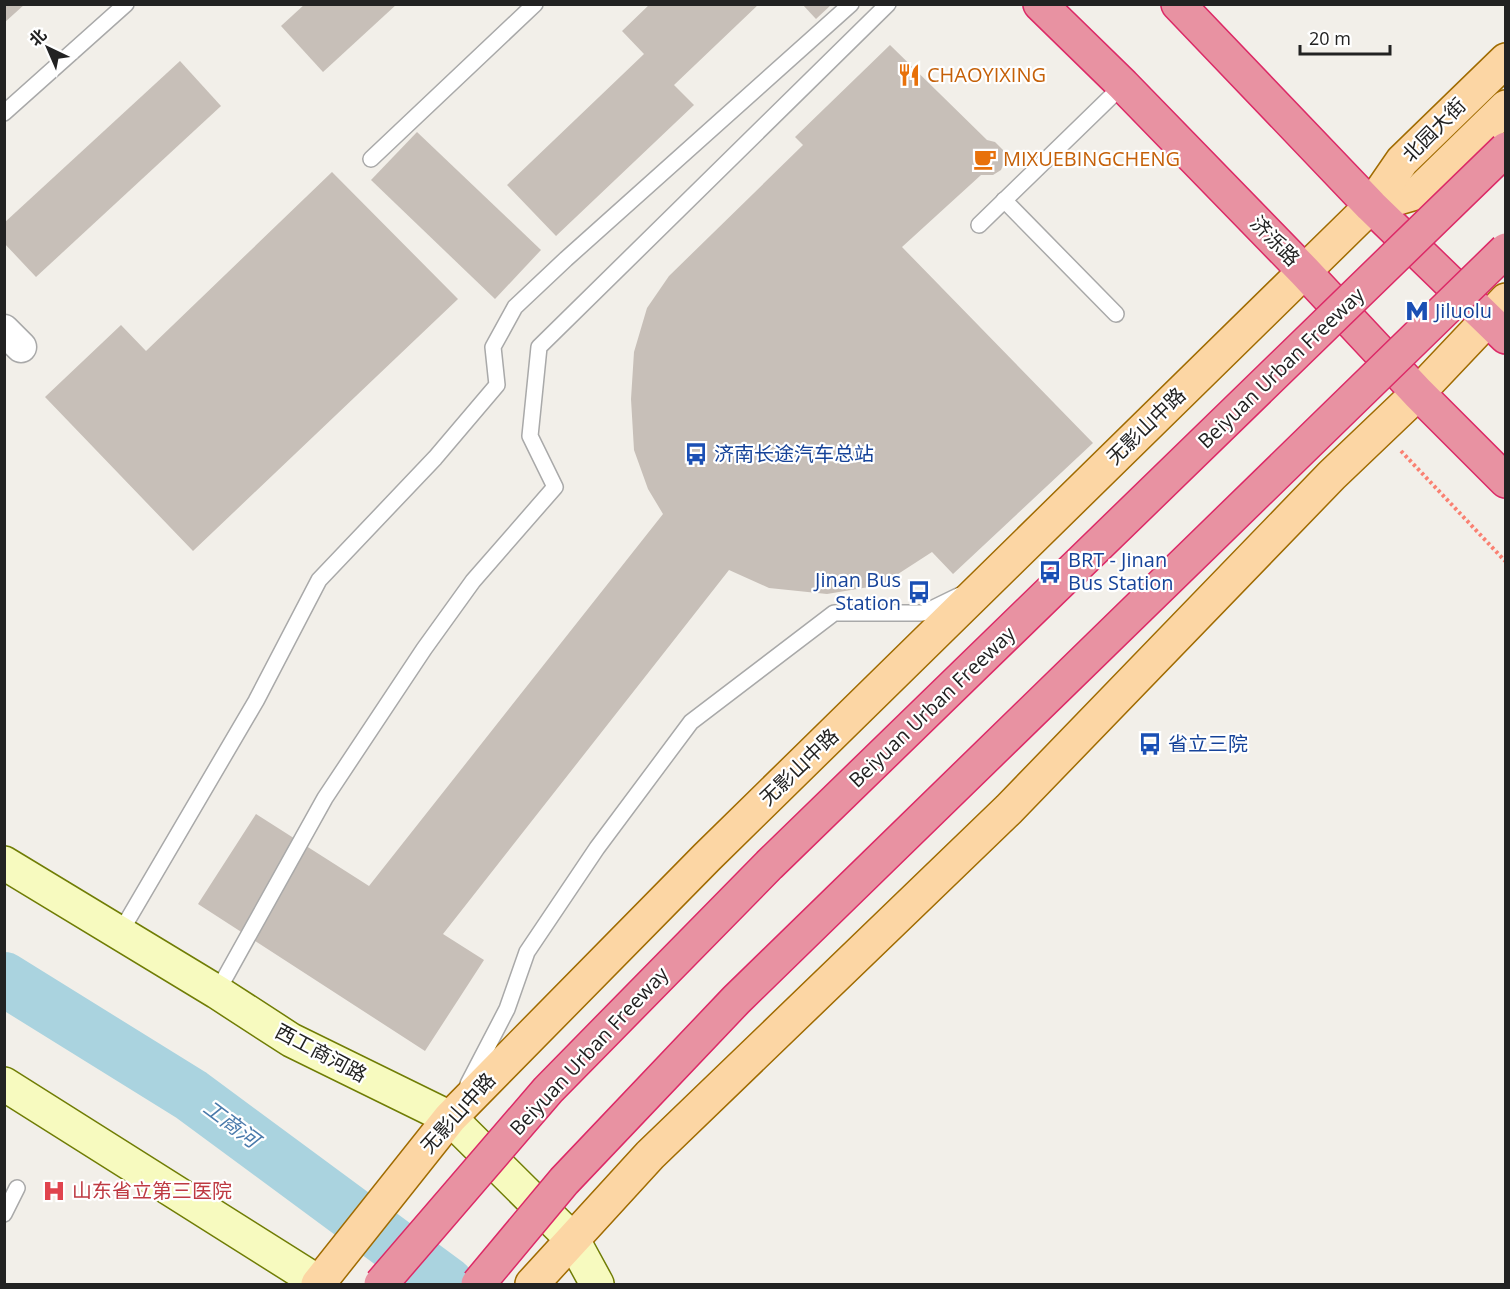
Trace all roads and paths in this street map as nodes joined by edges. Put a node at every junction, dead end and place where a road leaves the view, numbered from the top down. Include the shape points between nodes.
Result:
1 (126, 4) edge
2 (534, 4) edge
3 (851, 4) edge
4 (888, 4) edge
5 (1040, 4) edge
6 (1178, 4) edge
7 (1506, 60) edge
8 (1123, 85) junction
9 (1506, 107) edge
10 (4, 113) edge
11 (1506, 149) edge
12 (370, 159) dead end
13 (1004, 200) junction
14 (1371, 206) junction
15 (979, 225) dead end
16 (1506, 250) edge
17 (1304, 271) junction
18 (1116, 314) dead end
19 (1500, 318) edge
20 (1418, 393) junction
21 (1380, 428) junction
22 (1506, 481) edge
23 (1506, 562) edge
24 (989, 580) junction
25 (4, 863) edge
26 (120, 933) junction
27 (217, 992) junction
28 (4, 1084) edge
29 (450, 1118) junction
30 (17, 1188) dead end
31 (4, 1214) edge
32 (573, 1240) junction
33 (540, 1276) edge
34 (319, 1284) edge
35 (381, 1284) edge
36 (478, 1284) edge
37 (597, 1284) edge

1 - 10 lane
2 - 12 lane
3 - 26 lane via 516,308 493,347 497,385 435,458 319,580 256,701
4 - 27 lane via 539,347 530,436 555,487 473,581 424,649 326,798
5 - 8 highway, 济泺路
6 - 14 highway
7 - 14 main road, 北园大街 via 1402,161
8 - 13 lane
8 - 17 highway, 济泺路
9 - 14 main road, 北园大街 via 1419,192
11 - 35 highway, Beiyuan Urban Freeway, bridge via 769,865 548,1090
13 - 15 lane
13 - 18 lane
14 - 17 main road, 北园大街
14 - 19 highway
16 - 36 highway, bridge via 735,1000 564,1181
17 - 20 highway, 济泺路
17 - 24 main road, 无影山中路
19 - 20 main road
20 - 21 main road
20 - 22 highway, 济泺路
21 - 23 path
21 - 32 main road via 1009,809 650,1155
24 - 29 main road, 无影山中路 via 707,857
24 - 29 lane via 923,613 834,613 691,722 597,848 527,952 507,1009
25 - 26 main road, 西工商河路
26 - 27 main road, 西工商河路
27 - 29 main road, 西工商河路 via 291,1040
28 - 34 main road
29 - 32 main road, 西工商河路
29 - 34 main road, 无影山中路
30 - 31 lane
32 - 33 main road
32 - 37 main road, 西工商河路

